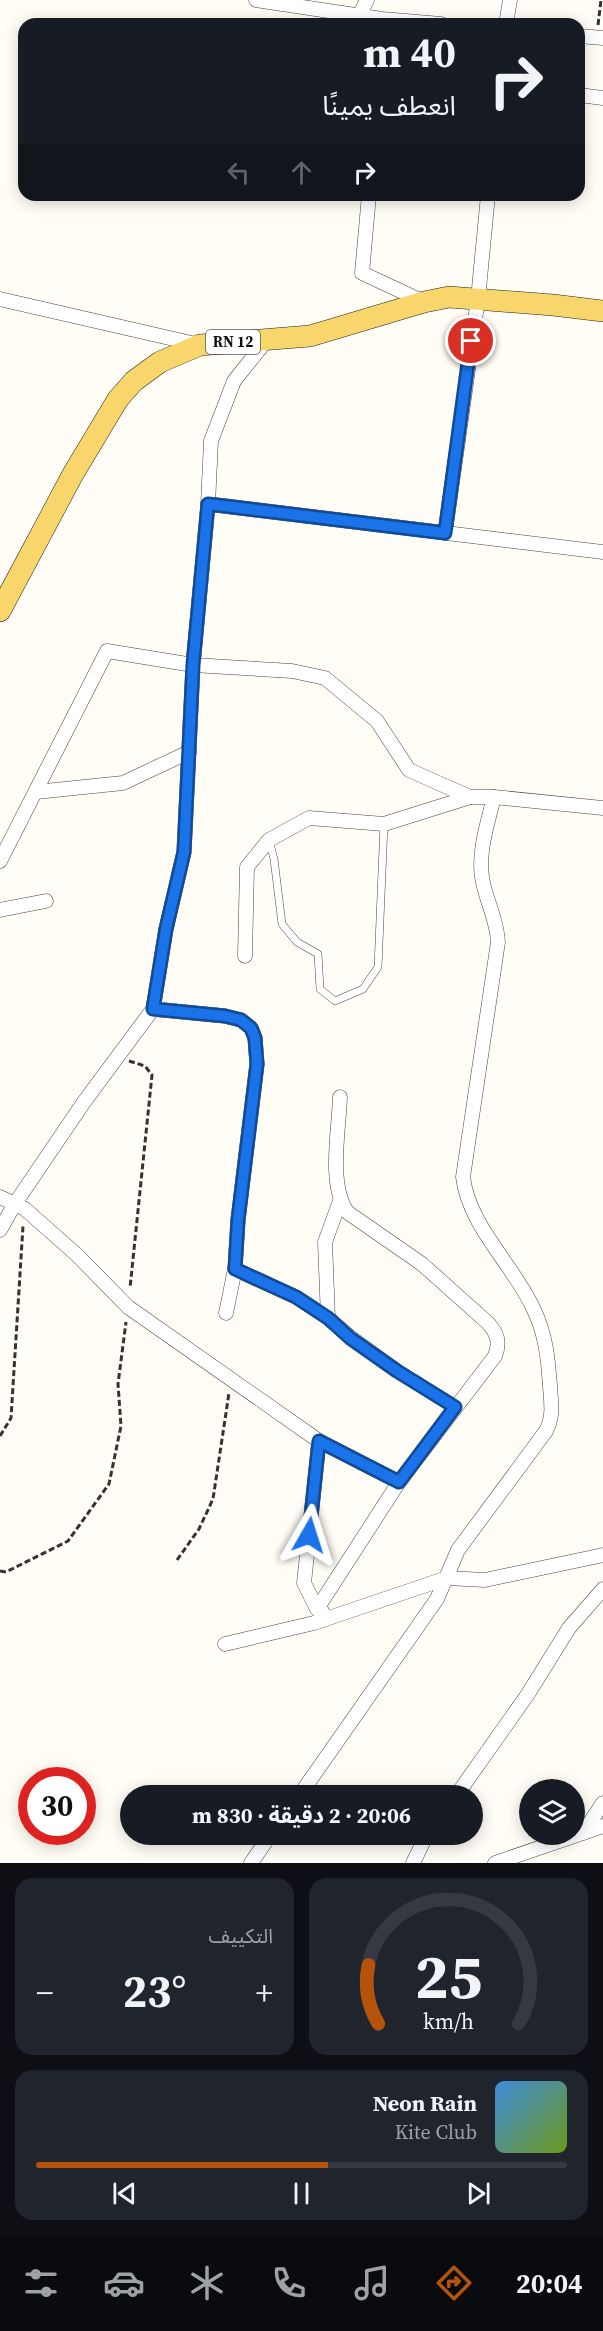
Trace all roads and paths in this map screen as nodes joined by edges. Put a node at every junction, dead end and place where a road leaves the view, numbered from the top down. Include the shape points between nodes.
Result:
1 (256, 0) edge
2 (367, 0) edge
3 (510, 0) edge
4 (601, 0) edge
5 (359, 16) junction
6 (367, 18) edge
7 (507, 18) edge
8 (585, 36) edge
9 (600, 37) edge
10 (585, 96) edge
11 (603, 98) edge
12 (368, 201) edge
13 (487, 201) edge
14 (0, 299) edge
15 (478, 299) junction
16 (424, 302) junction
17 (603, 311) edge
18 (266, 340) junction
19 (200, 345) junction
20 (208, 504) junction
21 (445, 533) junction
22 (603, 552) edge
23 (0, 611) edge
24 (193, 665) junction
25 (189, 753) junction
26 (36, 792) junction
27 (470, 797) junction
28 (494, 797) junction
29 (603, 808) edge
30 (384, 824) junction
31 (269, 840) junction
32 (0, 861) edge
33 (46, 901) dead end
34 (0, 910) edge
35 (245, 956) dead end
36 (153, 1009) junction
37 (118, 1059) junction
38 (340, 1097) dead end
39 (0, 1197) edge
40 (340, 1201) junction
41 (20, 1207) junction
42 (0, 1230) edge
43 (235, 1269) junction
44 (128, 1307) junction
45 (226, 1313) dead end
46 (328, 1318) junction
47 (231, 1379) junction
48 (455, 1407) junction
49 (0, 1436) edge
50 (319, 1441) junction
51 (399, 1482) junction
52 (603, 1554) edge
53 (177, 1560) dead end
54 (0, 1571) edge
55 (447, 1578) junction
56 (603, 1589) edge
57 (317, 1609) junction
58 (336, 1615) junction
59 (225, 1644) dead end
60 (307, 1785) edge
61 (464, 1785) edge
62 (603, 1803) edge
63 (603, 1826) edge
64 (585, 1830) edge
65 (585, 1832) edge
66 (264, 1845) edge
67 (422, 1845) edge
68 (548, 1845) edge
69 (251, 1863) edge
70 (413, 1863) edge
71 (495, 1863) edge

1 - 5 street
2 - 5 street
3 - 7 street
4 - 9 path
5 - 6 street
8 - 9 street
10 - 11 street
12 - 16 street via 362,273
13 - 15 street
14 - 19 street
15 - 16 main road, RN 12 via 449,297
15 - 17 main road, RN 12
15 - 21 street
16 - 18 main road, RN 12 via 310,336
18 - 19 main road, RN 12
18 - 20 street via 234,381 211,441
19 - 23 main road, RN 12 via 160,362 118,399
20 - 21 street
20 - 24 street
21 - 22 street
24 - 25 street
24 - 26 street via 107,651
24 - 27 street via 292,671 325,678 377,721 409,770
25 - 26 street via 123,783
25 - 36 street via 184,852
26 - 32 street
27 - 28 street
27 - 30 street
28 - 29 street
28 - 55 street via 481,864 498,942 463,1177 470,1206 528,1297 542,1328 552,1415 546,1431 458,1550
30 - 31 street via 309,818
30 - 31 lane via 378,966 363,989 335,1000 320,989 318,954 297,942 282,924
31 - 35 street via 247,867
33 - 34 street
36 - 37 street
36 - 43 street via 241,1020 255,1038 257,1064
37 - 41 street via 84,1102
37 - 44 path via 145,1066 152,1075
38 - 40 street via 336,1175
39 - 41 street
40 - 46 street via 325,1242
40 - 48 street via 347,1212 422,1263 494,1330 498,1348 495,1356
41 - 42 street
41 - 44 street via 77,1255
41 - 49 path via 11,1418
43 - 45 street
43 - 46 street via 296,1297
44 - 47 street
44 - 54 path via 118,1384 121,1426 109,1484 68,1541 6,1572
46 - 48 street via 397,1371
47 - 50 street
47 - 53 path via 213,1499 199,1529
48 - 51 street
50 - 51 street
50 - 57 street via 304,1583
51 - 57 street
52 - 55 street via 485,1580
55 - 58 street
55 - 60 street via 437,1599
56 - 61 street via 569,1628
57 - 58 street
58 - 59 street
62 - 64 street
63 - 65 street
66 - 69 street
67 - 70 street
68 - 71 street

